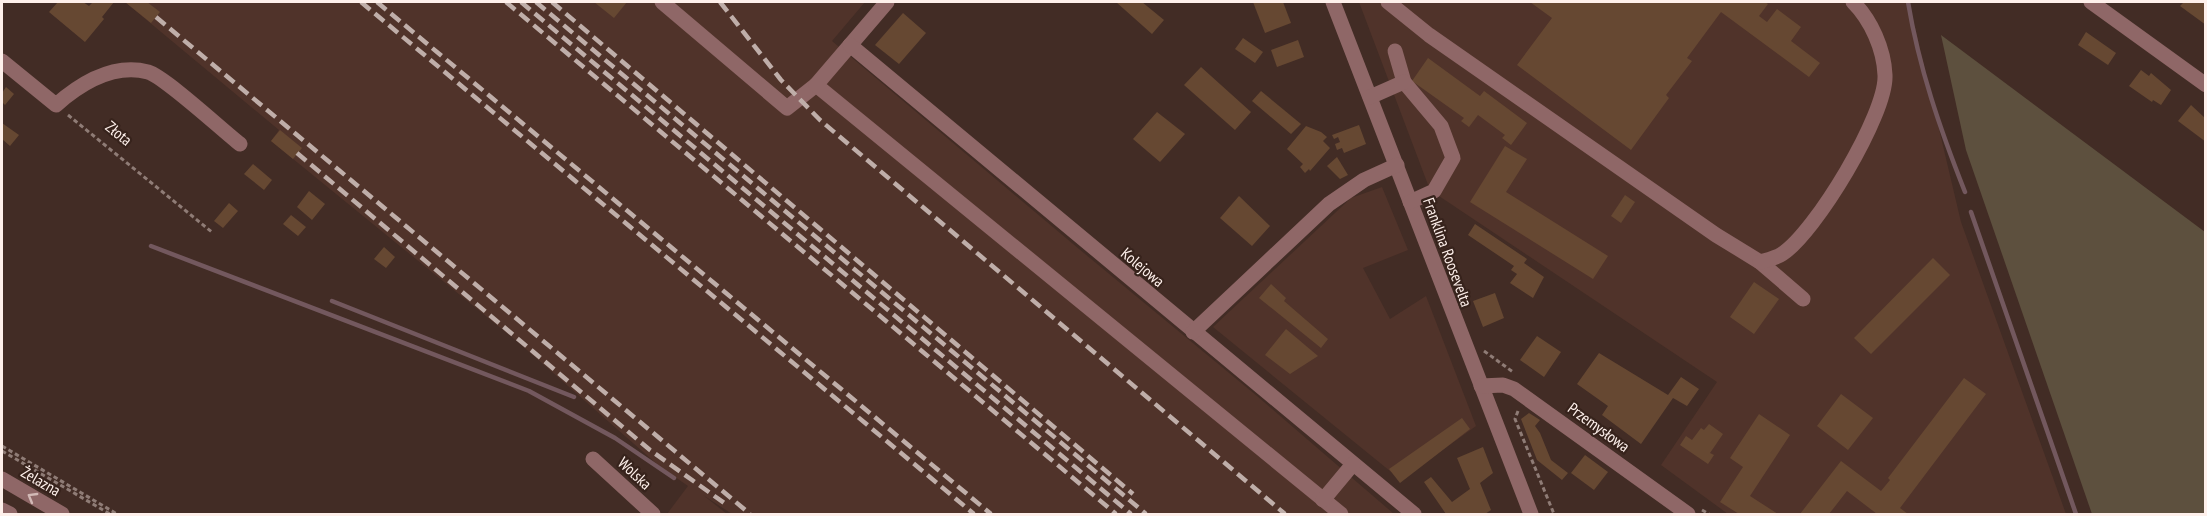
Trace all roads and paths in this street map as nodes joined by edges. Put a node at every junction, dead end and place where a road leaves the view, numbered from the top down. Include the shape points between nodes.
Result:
1 (662, 2) edge
2 (887, 2) edge
3 (1333, 2) edge
4 (1388, 2) edge
5 (1852, 2) edge
6 (2091, 2) edge
7 (850, 45) junction
8 (1395, 51) dead end
9 (2, 61) edge
10 (1404, 82) junction
11 (816, 85) junction
12 (2205, 85) edge
13 (1371, 97) junction
14 (56, 105) junction
15 (240, 144) dead end
16 (1396, 165) junction
17 (1410, 202) junction
18 (213, 233) dead end
19 (1760, 262) junction
20 (1803, 299) dead end
21 (1193, 332) junction
22 (1464, 345) junction
23 (1515, 374) dead end
24 (1481, 386) junction
25 (1524, 409) dead end
26 (2, 446) edge
27 (2, 451) edge
28 (593, 459) dead end
29 (1353, 464) junction
30 (2, 479) edge
31 (1323, 500) junction
32 (2, 510) edge
33 (10, 514) edge
34 (62, 514) edge
35 (110, 514) edge
36 (117, 514) edge
37 (653, 514) edge
38 (1341, 514) edge
39 (1414, 514) edge
40 (1531, 514) edge
41 (1554, 514) edge
42 (1688, 514) edge

1 - 11 street via 787,108
2 - 7 street
3 - 13 street, Franklina Roosevelta
4 - 19 street via 1438,42
5 - 19 street via 1863,12 1879,44 1885,76 1881,105 1865,139 1804,232 1782,254
6 - 12 street
7 - 11 street
7 - 21 street, Kolejowa
8 - 10 street
9 - 14 street
10 - 13 street
10 - 17 street via 1441,126 1453,158 1434,191
11 - 31 street
13 - 16 street, Franklina Roosevelta
14 - 15 street via 77,86 96,77 128,70 150,73
14 - 18 path, Złota
16 - 17 street, Franklina Roosevelta
16 - 21 street via 1364,180 1329,204
17 - 22 street, Franklina Roosevelta
19 - 20 street
21 - 29 street, Kolejowa
22 - 23 path via 1477,338 1485,352
22 - 24 street, Franklina Roosevelta
24 - 40 street, Franklina Roosevelta
24 - 42 street, Przemysłowa via 1514,389
25 - 41 path via 1517,412 1515,419
26 - 36 path
27 - 35 path
28 - 37 street, Wolska
29 - 31 street
29 - 39 street, Kolejowa
34 -> 30 street, Żelazna
31 - 38 street
32 - 33 street

